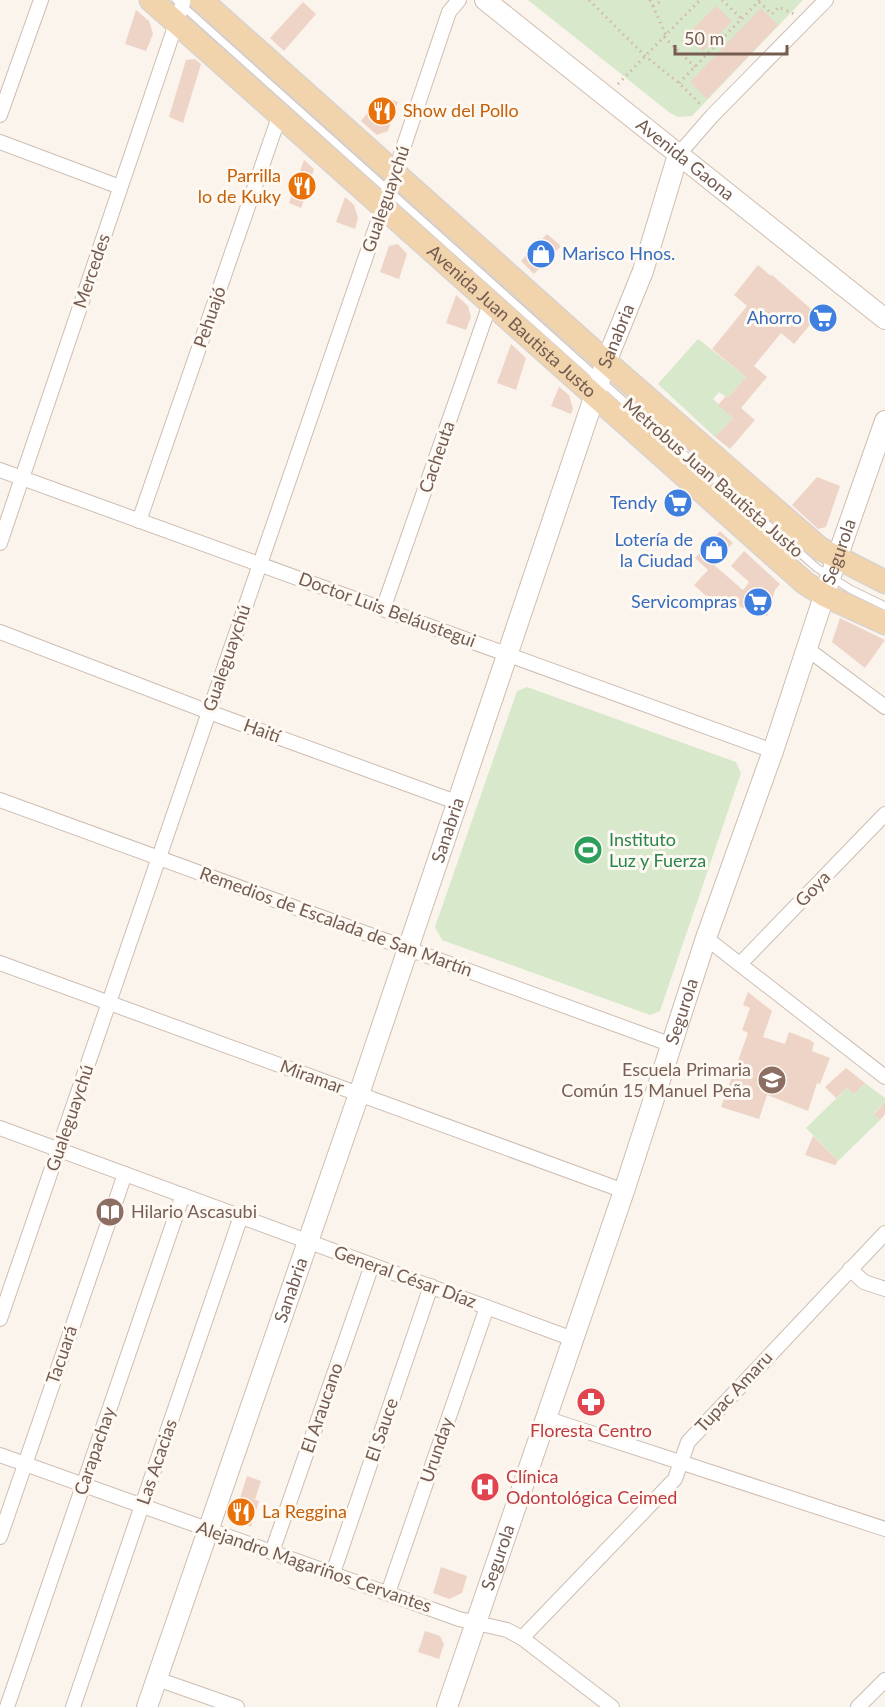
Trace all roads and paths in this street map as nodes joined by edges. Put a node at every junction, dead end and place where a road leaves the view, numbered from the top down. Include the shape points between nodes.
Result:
1 (40, 0) edge
2 (151, 0) edge
3 (459, 0) edge
4 (484, 0) edge
5 (589, 0) edge
6 (650, 0) edge
7 (663, 0) edge
8 (700, 0) edge
9 (722, 0) edge
10 (750, 0) edge
11 (826, 0) edge
12 (758, 2) edge
13 (184, 6) edge
14 (653, 6) junction
15 (741, 19) junction
16 (807, 19) junction
17 (665, 36) junction
18 (645, 56) junction
19 (695, 67) junction
20 (679, 83) junction
21 (605, 97) junction
22 (280, 114) junction
23 (0, 115) edge
24 (712, 116) junction
25 (0, 142) edge
26 (678, 155) junction
27 (120, 187) junction
28 (389, 190) junction
29 (490, 304) junction
30 (885, 319) edge
31 (601, 380) junction
32 (885, 421) edge
33 (0, 470) edge
34 (22, 478) junction
35 (139, 521) junction
36 (0, 543) edge
37 (259, 564) junction
38 (830, 577) junction
39 (885, 582) edge
40 (885, 606) edge
41 (383, 609) junction
42 (885, 623) edge
43 (0, 632) edge
44 (806, 648) junction
45 (507, 654) junction
46 (885, 707) edge
47 (209, 712) junction
48 (773, 751) junction
49 (0, 800) edge
50 (456, 802) junction
51 (885, 814) edge
52 (159, 857) junction
53 (706, 938) junction
54 (407, 948) junction
55 (0, 963) edge
56 (740, 964) junction
57 (110, 1003) junction
58 (672, 1045) junction
59 (885, 1077) edge
60 (358, 1094) junction
61 (0, 1128) edge
62 (59, 1149) junction
63 (125, 1174) junction
64 (624, 1191) junction
65 (183, 1195) junction
66 (241, 1216) junction
67 (885, 1233) edge
68 (307, 1241) junction
69 (372, 1264) junction
70 (850, 1269) junction
71 (430, 1286) junction
72 (885, 1289) edge
73 (487, 1307) junction
74 (0, 1319) edge
75 (573, 1339) junction
76 (545, 1419) junction
77 (0, 1455) edge
78 (681, 1462) junction
79 (25, 1464) junction
80 (84, 1485) junction
81 (142, 1506) junction
82 (209, 1529) junction
83 (885, 1529) edge
84 (0, 1537) edge
85 (272, 1552) junction
86 (333, 1573) junction
87 (388, 1593) junction
88 (476, 1623) junction
89 (522, 1638) junction
90 (157, 1679) junction
91 (882, 1688) edge
92 (7, 1707) edge
93 (73, 1707) edge
94 (147, 1707) edge
95 (237, 1707) edge
96 (447, 1707) edge
97 (612, 1707) edge
98 (858, 1707) edge

1 - 23 street
2 - 13 main road, Avenida Juan Bautista Justo
3 - 28 street, Gualeguaychú via 449,12
4 - 21 street, Avenida Gaona
5 - 18 path
6 - 14 path
7 - 14 path
8 - 17 path
9 - 15 path
10 - 12 path
11 - 16 street, Sanabria
12 - 15 path
12 - 16 path via 772,14 779,7
13 - 22 main road, Avenida Juan Bautista Justo
13 - 27 street, Mercedes
13 - 28 main road, Avenida Juan Bautista Justo
14 - 17 path
15 - 19 path
16 - 24 street, Sanabria
17 - 18 path
17 - 19 path
18 - 20 path
18 - 21 path
19 - 20 path
20 - 24 path
21 - 26 street, Avenida Gaona
22 - 28 main road, Avenida Juan Bautista Justo
22 - 35 street, Pehuajó
24 - 26 street, Sanabria
25 - 27 street
26 - 30 street, Avenida Gaona
26 - 31 street, Sanabria via 642,271
27 - 34 street, Mercedes
28 - 29 main road, Avenida Juan Bautista Justo
28 - 31 main road, Avenida Juan Bautista Justo
28 - 37 street, Gualeguaychú
29 - 31 main road, Avenida Juan Bautista Justo
29 - 41 street, Cacheuta
31 - 38 main road, Avenida Juan Bautista Justo via 819,548
31 - 38 main road, Avenida Juan Bautista Justo via 805,583
31 - 45 street, Sanabria
32 - 38 street, Segurola
33 - 34 street, Doctor Luis Beláustegui
34 - 35 street, Doctor Luis Beláustegui
34 - 36 street, Mercedes
35 - 37 street, Doctor Luis Beláustegui
37 - 41 street, Doctor Luis Beláustegui
37 - 47 street, Gualeguaychú
38 - 39 main road, Avenida Juan Bautista Justo
38 - 40 lane
38 - 42 main road, Avenida Juan Bautista Justo
38 - 44 street, Segurola
41 - 45 street, Doctor Luis Beláustegui
43 - 47 street, Haití
44 - 46 street
44 - 48 street, Segurola
45 - 48 street, Doctor Luis Beláustegui
45 - 50 street, Sanabria
47 - 50 street, Haití
47 - 52 street, Gualeguaychú
48 - 53 street, Segurola
49 - 52 street, Remedios de Escalada de San Martín
50 - 54 street, Sanabria
51 - 56 street, Goya
52 - 54 street, Remedios de Escalada de San Martín
52 - 57 street, Gualeguaychú
53 - 56 street
53 - 58 street, Segurola
54 - 58 street, Remedios de Escalada de San Martín
54 - 60 street, Sanabria
55 - 57 street, Miramar
56 - 59 street
57 - 60 street, Miramar
57 - 62 street, Gualeguaychú
58 - 64 street, Segurola
60 - 64 street, Miramar
60 - 68 street, Sanabria
61 - 62 street, General César Díaz
62 - 63 street, General César Díaz
62 - 74 street, Gualeguaychú
63 - 65 street, General César Díaz
63 - 79 street, Tacuará
64 - 75 street, Segurola
65 - 66 street, General César Díaz
65 - 80 street, Carapachay
66 - 68 street, General César Díaz
66 - 81 street, Las Acacias
67 - 70 street, Tupac Amaru
68 - 69 street, General César Díaz
68 - 82 street, Sanabria
69 - 71 street, General César Díaz
69 - 85 street, El Araucano
70 - 72 street via 859,1279
70 - 78 street, Tupac Amaru via 688,1442
71 - 73 street, General César Díaz
71 - 86 street, El Sauce
73 - 75 street, General César Díaz
73 - 87 street, Urunday
75 - 76 street, Segurola
76 - 78 street
76 - 88 street, Segurola
77 - 79 street, Alejandro Magariños Cervantes
78 - 83 street
78 - 89 street, Tupac Amaru via 675,1479
79 - 80 street, Alejandro Magariños Cervantes
79 - 84 street, Tacuará
80 - 81 street, Alejandro Magariños Cervantes
80 - 92 street, Carapachay
81 - 82 street, Alejandro Magariños Cervantes
81 - 93 street, Las Acacias
82 - 85 street, Alejandro Magariños Cervantes
82 - 90 street, Sanabria
85 - 86 street, Alejandro Magariños Cervantes
86 - 87 street, Alejandro Magariños Cervantes
87 - 88 street, Alejandro Magariños Cervantes
88 - 89 street, Alejandro Magariños Cervantes
88 - 96 street, Segurola
89 - 97 street, Alejandro Magariños Cervantes
90 - 94 street, Sanabria
90 - 95 street
91 - 98 street

